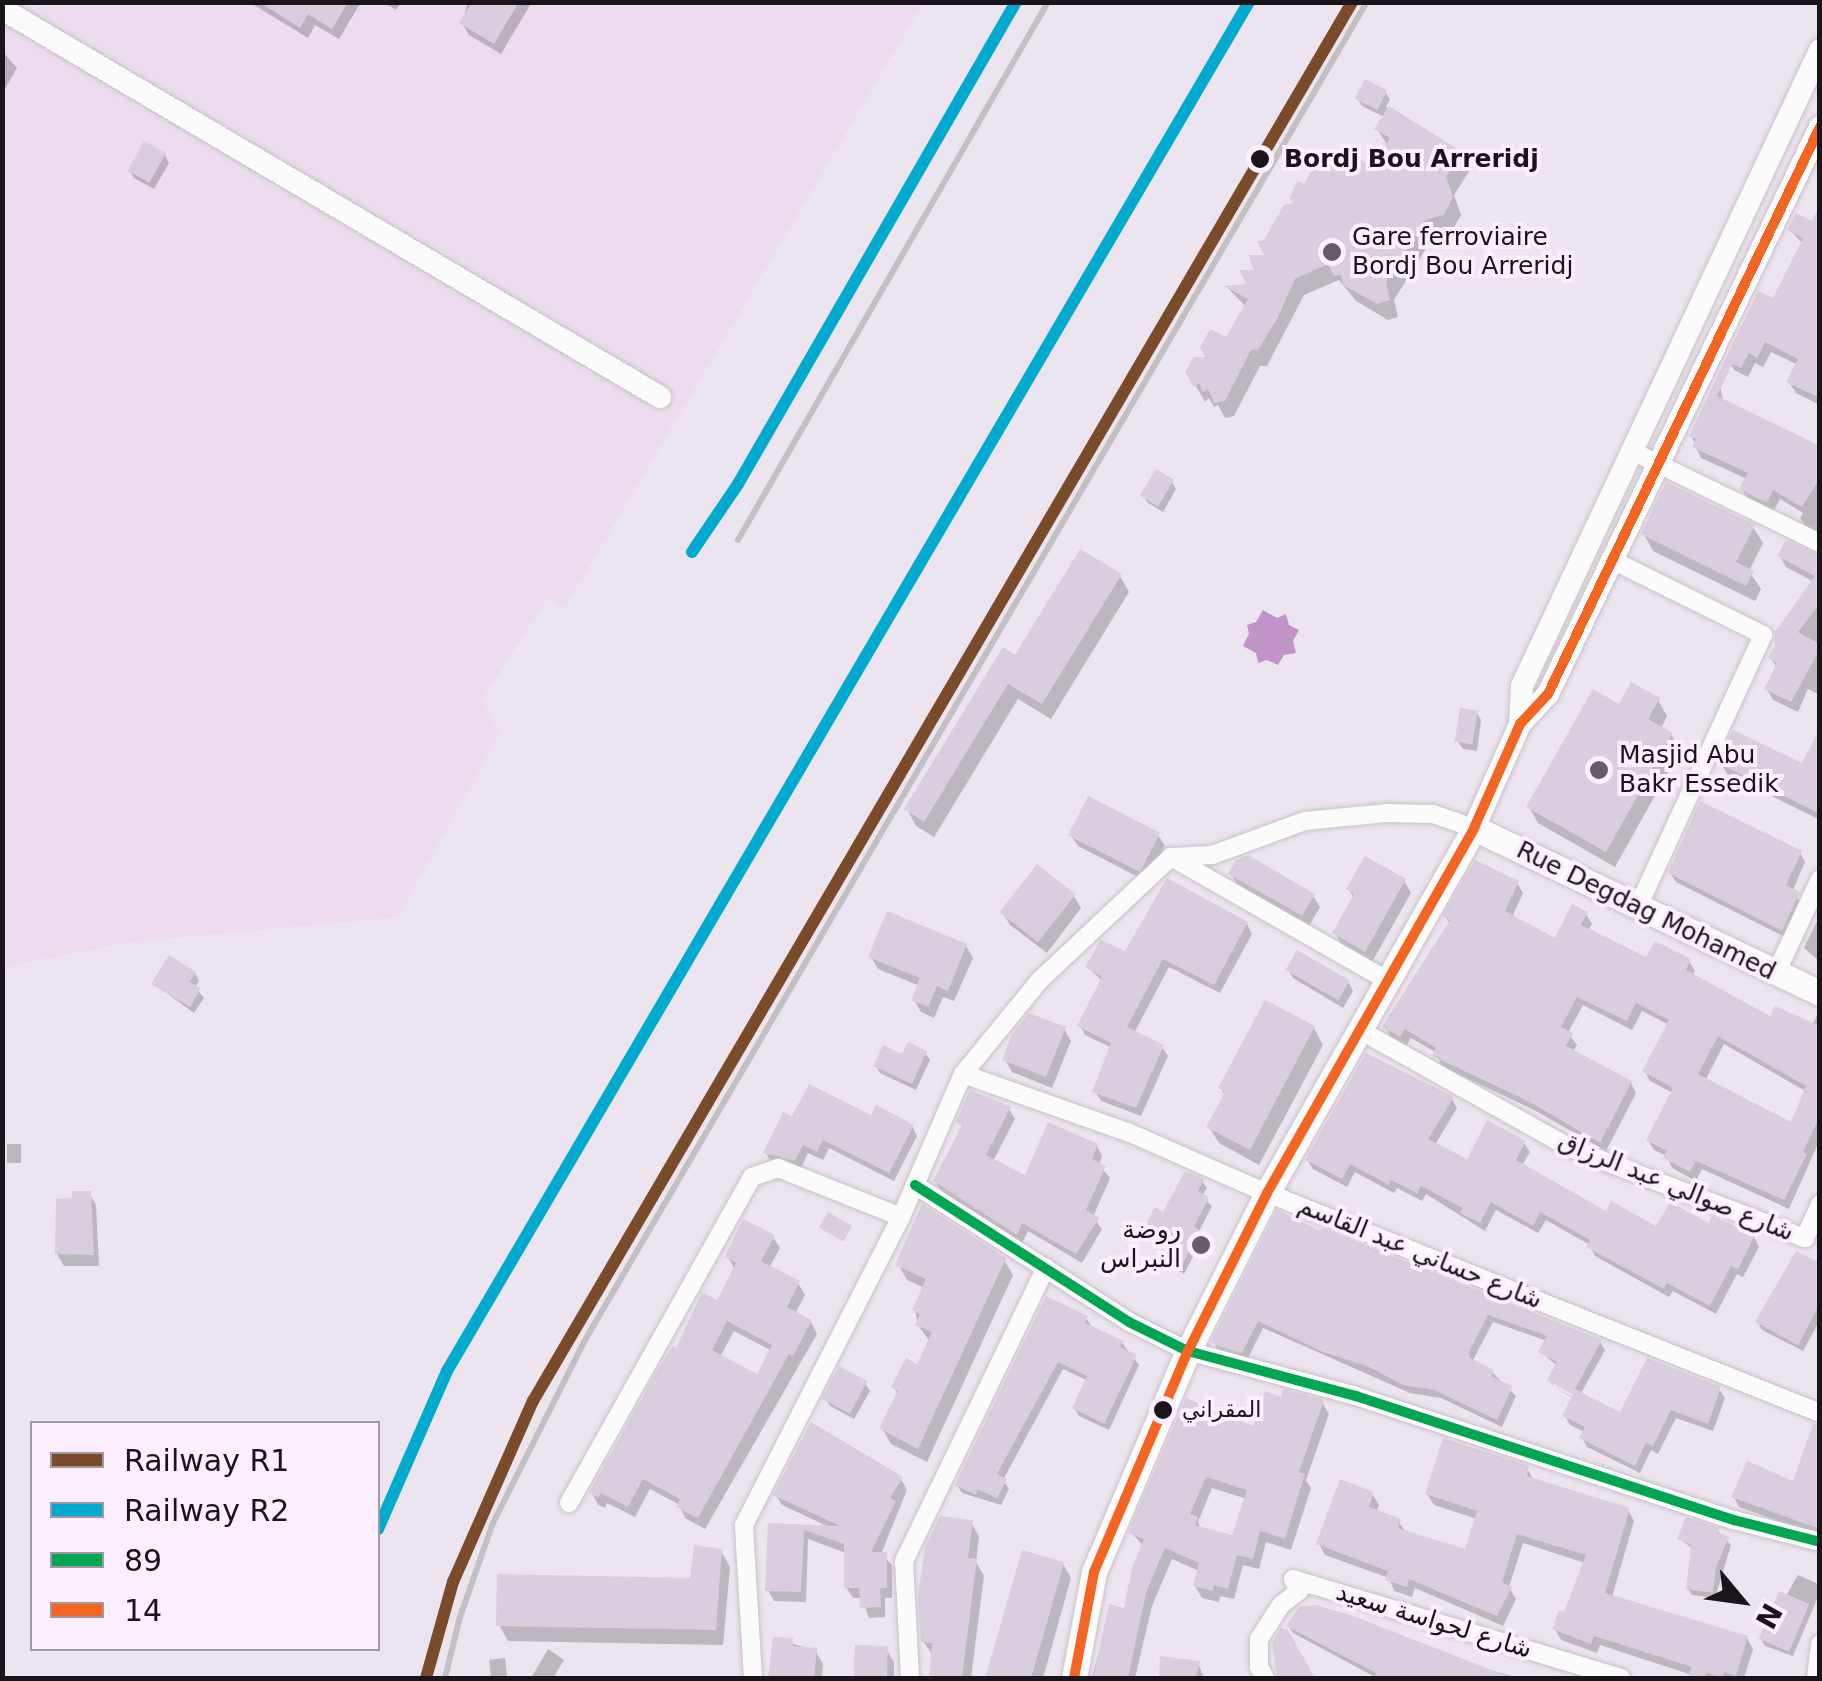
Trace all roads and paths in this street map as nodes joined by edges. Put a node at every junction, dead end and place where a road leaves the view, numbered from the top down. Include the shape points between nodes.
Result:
1 (2, 10) edge
2 (1820, 50) edge
3 (1820, 127) edge
4 (660, 397) dead end
5 (1630, 450) junction
6 (1658, 461) junction
7 (1820, 542) edge
8 (1610, 559) junction
9 (1520, 724) junction
10 (1474, 828) junction
11 (1171, 857) junction
12 (1820, 879) edge
13 (1638, 907) junction
14 (1776, 973) junction
15 (1387, 980) junction
16 (1820, 993) edge
17 (1358, 1030) junction
18 (964, 1074) junction
19 (915, 1185) junction
20 (1267, 1193) junction
21 (1820, 1204) edge
22 (901, 1217) junction
23 (1046, 1266) junction
24 (1188, 1351) junction
25 (1820, 1413) edge
26 (569, 1503) dead end
27 (1820, 1542) edge
28 (1820, 1644) edge
29 (1260, 1677) edge
30 (753, 1678) edge
31 (910, 1678) edge
32 (1074, 1678) edge
33 (1621, 1678) edge
34 (1816, 1678) edge

1 - 4 street
2 - 5 street
3 - 6 street
5 - 6 street
5 - 9 street via 1522,686
6 - 7 street
6 - 8 street
8 - 9 street via 1548,694
8 - 13 street via 1763,635
9 - 10 street
10 - 11 street via 1433,814 1386,813 1305,821 1212,855
10 - 13 main road, Rue Degdag Mohamed
10 - 15 main road
11 - 15 street
11 - 18 street via 1040,980
12 - 14 street
13 - 14 main road, Rue Degdag Mohamed
14 - 16 main road, Rue Degdag Mohamed
15 - 17 main road
17 - 20 main road
17 - 21 street, شارع صوالي عبد الرزاق via 1570,1148 1805,1238
18 - 19 street
18 - 20 street, شارع حساني عبد القاسم via 1130,1132
19 - 22 street
19 - 23 street
20 - 24 main road
20 - 25 street, شارع حساني عبد القاسم
22 - 26 street via 778,1168 752,1177
22 - 30 street via 744,1525
23 - 24 street via 1128,1322
23 - 31 street via 904,1561
24 - 27 street via 1356,1396
24 - 32 main road via 1094,1572
28 - 34 street
29 - 33 street, شارع لحواسة سعيد via 1259,1639 1299,1591 1293,1578

